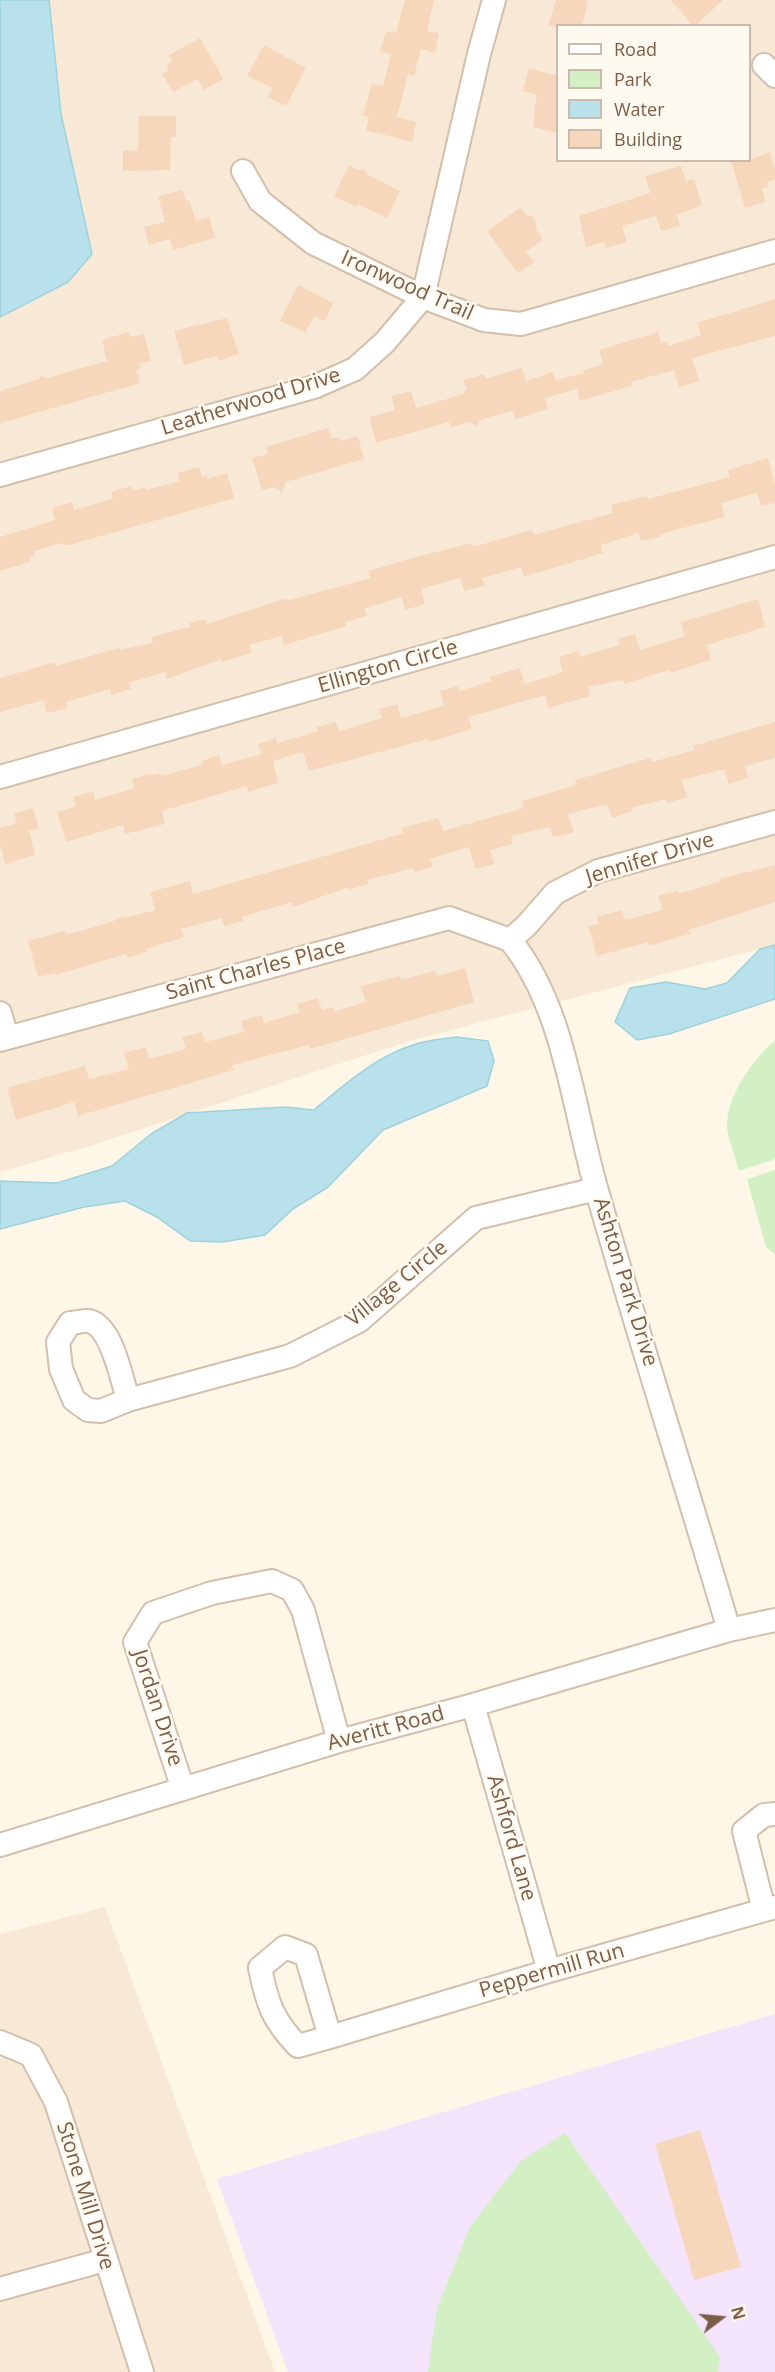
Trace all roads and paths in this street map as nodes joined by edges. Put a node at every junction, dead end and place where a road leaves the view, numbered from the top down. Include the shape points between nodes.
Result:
1 (494, 0) edge
2 (243, 171) dead end
3 (775, 251) edge
4 (423, 297) junction
5 (0, 475) edge
6 (775, 557) edge
7 (0, 777) edge
8 (775, 822) edge
9 (510, 940) junction
10 (0, 1013) edge
11 (4, 1039) edge
12 (596, 1189) junction
13 (128, 1400) dead end
14 (775, 1620) edge
15 (729, 1630) junction
16 (473, 1705) junction
17 (339, 1741) junction
18 (183, 1789) junction
19 (775, 1814) edge
20 (0, 1845) edge
21 (769, 1908) edge
22 (549, 1971) junction
23 (330, 2037) dead end
24 (0, 2042) edge
25 (105, 2260) junction
26 (0, 2289) edge
27 (142, 2372) edge

1 - 4 street, Leatherwood Drive
2 - 4 street, Ironwood Trail via 260,201 313,243
3 - 4 street, Ironwood Trail via 521,324 484,320
4 - 5 street, Leatherwood Drive via 385,342 355,369 314,387
6 - 7 street, Ellington Circle
8 - 9 street, Jennifer Drive via 598,871 555,893
9 - 11 street, Saint Charles Place via 449,918
9 - 12 street, Ashton Park Drive via 524,957 556,1025
10 - 11 street
12 - 13 street, Village Circle via 476,1218 359,1321 290,1356
12 - 15 street, Ashton Park Drive
14 - 15 street, Averitt Road
15 - 16 street, Averitt Road
16 - 17 street, Averitt Road
16 - 22 street, Ashford Lane
17 - 18 street, Averitt Road
17 - 18 street, Jordan Drive via 303,1610 292,1590 272,1581 212,1593 153,1613 135,1642
18 - 20 street, Averitt Road
19 - 21 street via 764,1815 744,1832
21 - 22 street, Peppermill Run
22 - 23 street, Peppermill Run
24 - 25 street, Stone Mill Drive via 31,2055 56,2102
25 - 26 street
25 - 27 street, Stone Mill Drive

